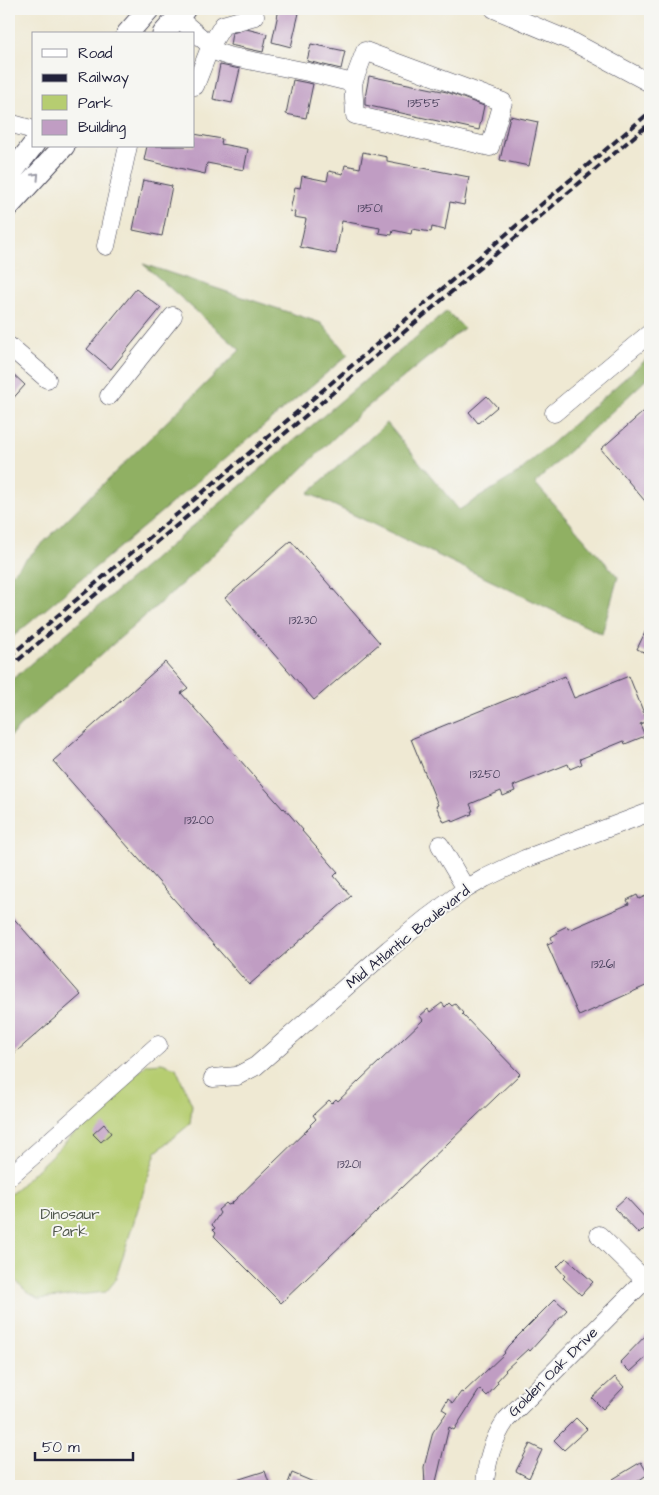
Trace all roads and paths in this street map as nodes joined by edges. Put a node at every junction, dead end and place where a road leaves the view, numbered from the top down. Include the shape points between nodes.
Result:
1 (149, 9) edge
2 (494, 9) edge
3 (181, 13) edge
4 (255, 16) dead end
5 (129, 32) edge
6 (165, 32) edge
7 (211, 46) junction
8 (353, 83) junction
9 (650, 83) edge
10 (195, 86) edge
11 (9, 123) edge
12 (32, 129) edge
13 (32, 147) edge
14 (62, 148) edge
15 (128, 148) edge
16 (9, 176) edge
17 (9, 206) edge
18 (106, 246) dead end
19 (173, 316) dead end
20 (650, 333) edge
21 (9, 346) edge
22 (47, 379) dead end
23 (109, 396) dead end
24 (554, 413) dead end
25 (650, 812) edge
26 (440, 845) dead end
27 (466, 889) junction
28 (158, 1045) dead end
29 (213, 1078) dead end
30 (9, 1177) edge
31 (599, 1235) dead end
32 (649, 1280) edge
33 (485, 1486) edge

1 - 5 main road
2 - 9 street via 573,42
3 - 6 main road
3 - 7 street
4 - 7 street via 223,25
7 - 8 street via 219,53 244,60
7 - 10 street
8 - 8 street via 365,51 503,102 490,147 355,115
11 - 12 street
13 - 16 main road
17 -> 14 main road
15 - 18 street
19 - 23 street
20 - 24 street
21 - 22 street
25 - 27 street, Mid Atlantic Boulevard via 525,859
26 - 27 street
27 - 29 street, Mid Atlantic Boulevard via 389,949 256,1066 237,1076
28 - 30 street
31 - 32 street
32 - 33 street, Golden Oak Drive via 506,1420 490,1451

